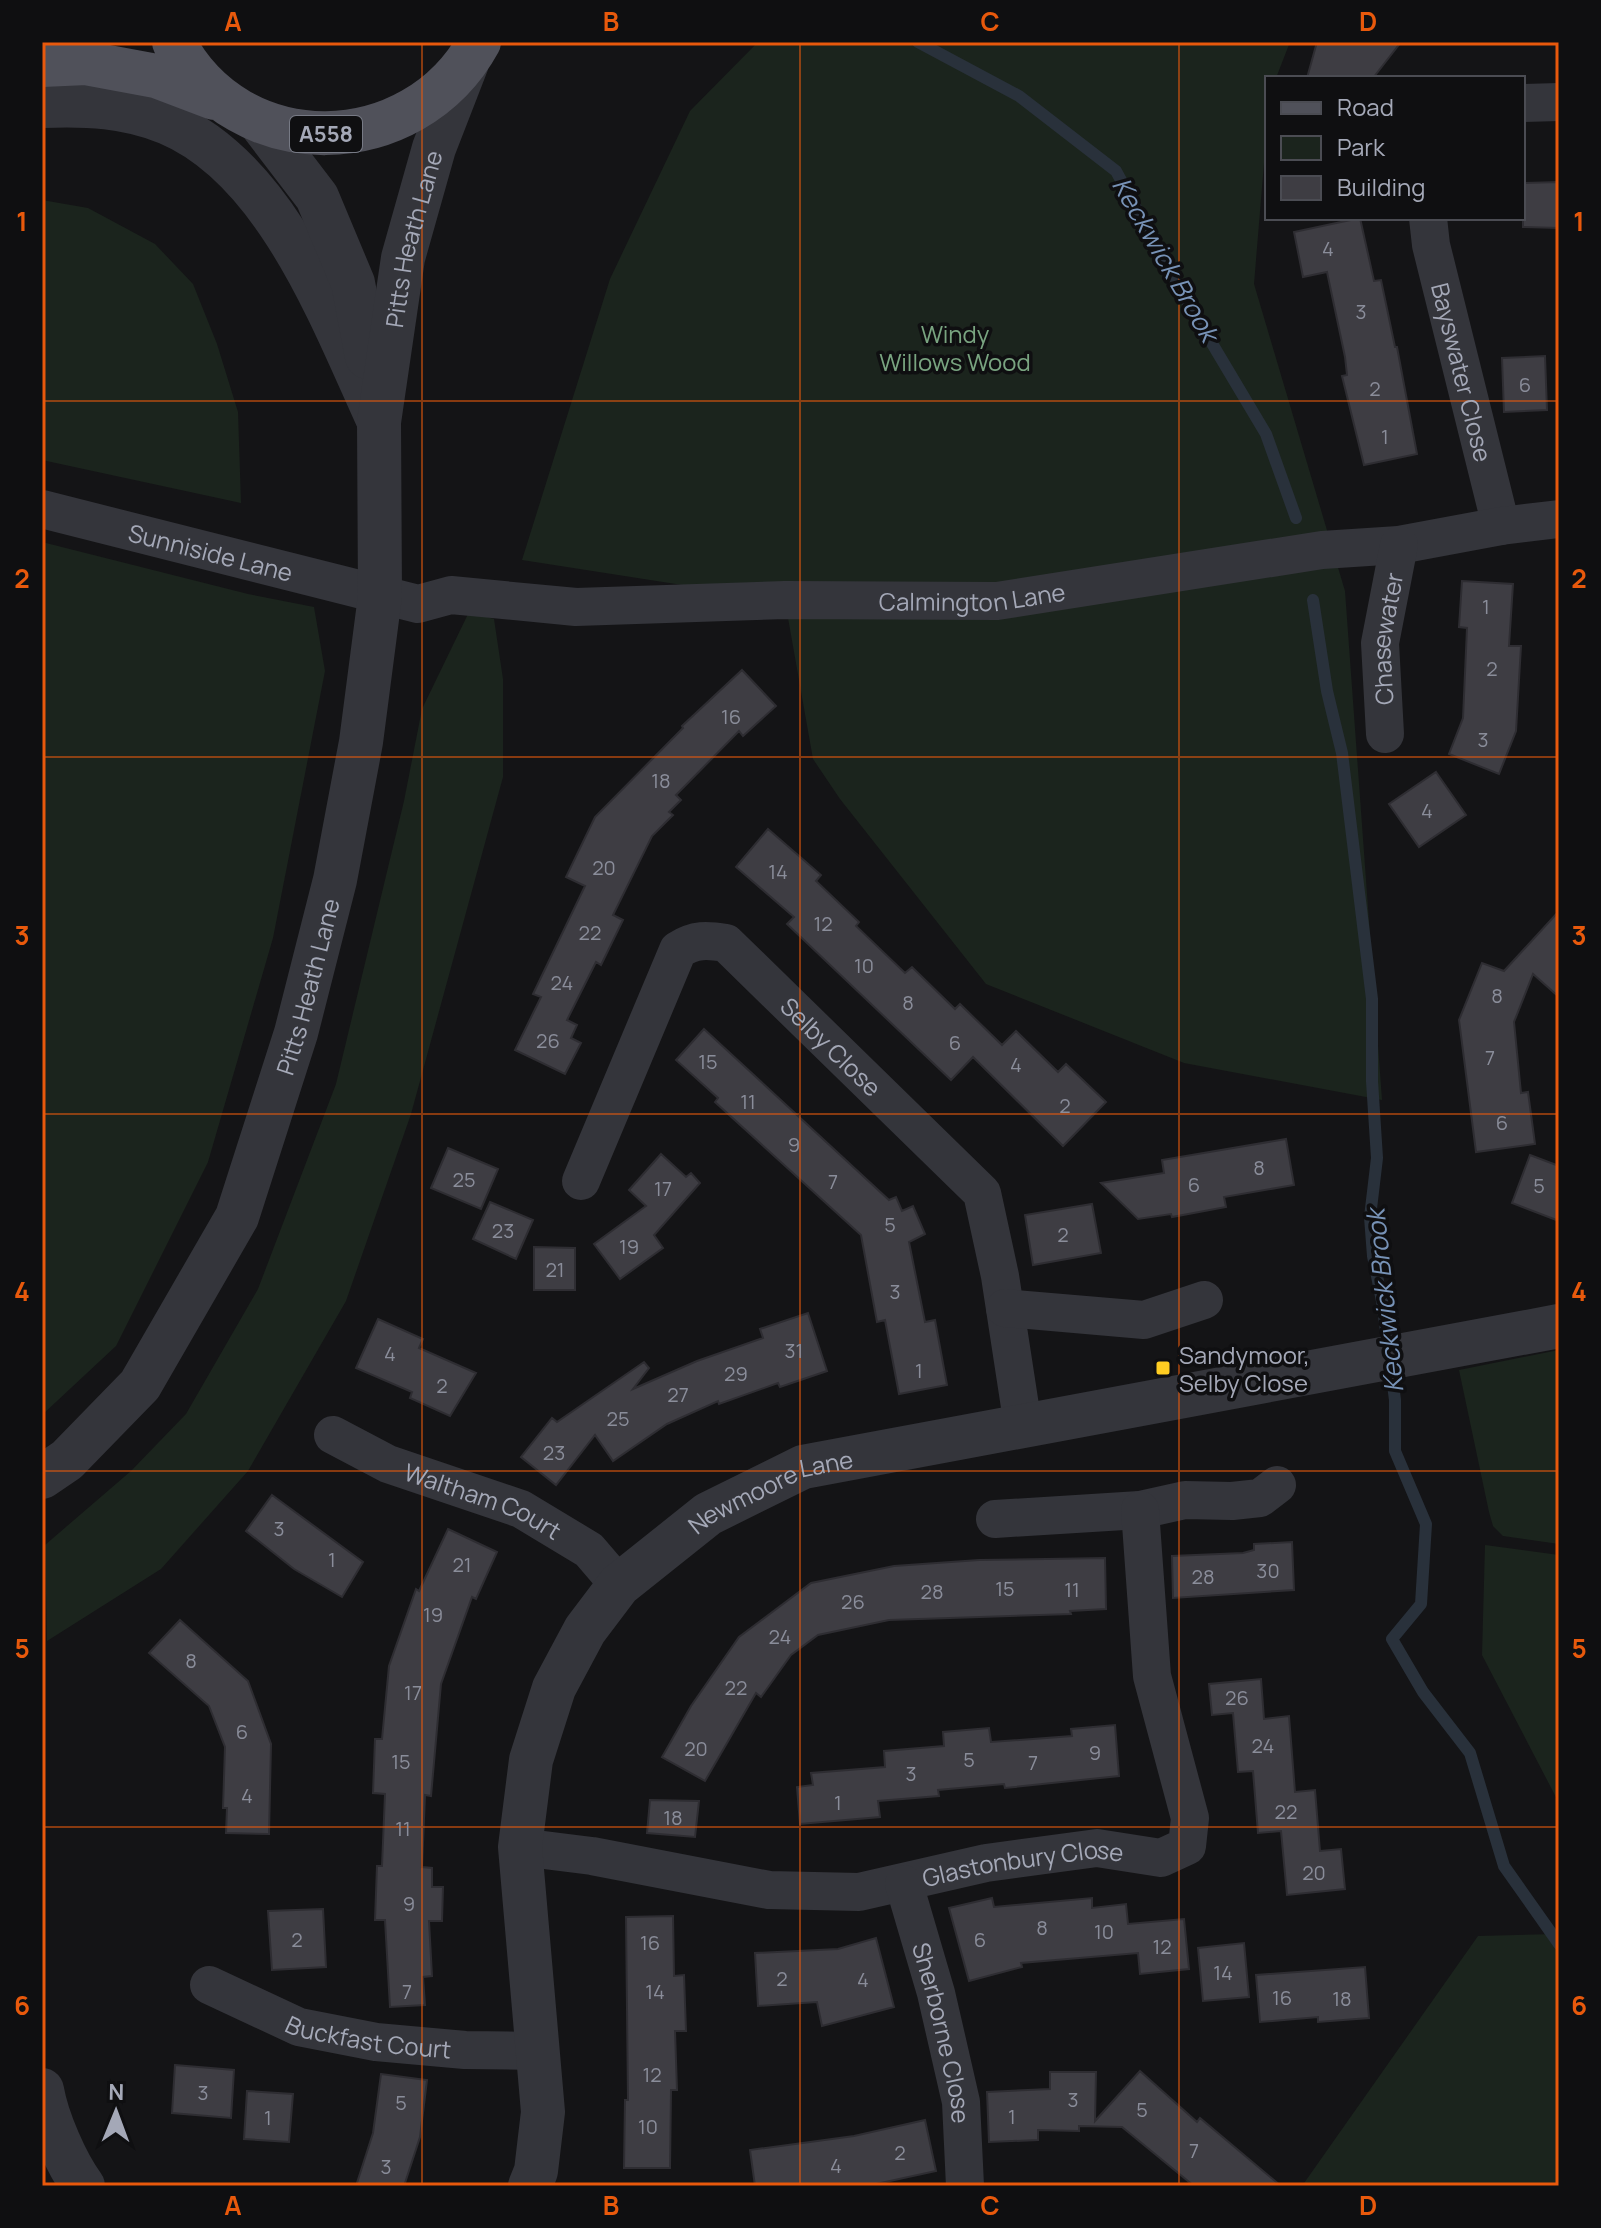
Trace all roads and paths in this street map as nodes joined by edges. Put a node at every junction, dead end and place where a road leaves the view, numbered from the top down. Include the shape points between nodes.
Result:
1 (174, 42) edge
2 (473, 52) edge
3 (42, 65) edge
4 (1559, 102) edge
5 (1525, 103) edge
6 (42, 106) edge
7 (241, 111) junction
8 (1428, 220) edge
9 (379, 422) junction
10 (42, 509) edge
11 (1559, 519) edge
12 (1501, 526) junction
13 (1399, 545) junction
14 (380, 596) junction
15 (1385, 734) dead end
16 (581, 1181) dead end
17 (1204, 1300) dead end
18 (1005, 1308) junction
19 (1559, 1326) edge
20 (1023, 1426) junction
21 (333, 1435) dead end
22 (42, 1477) edge
23 (1277, 1485) dead end
24 (1140, 1510) junction
25 (995, 1519) dead end
26 (619, 1585) junction
27 (520, 1847) junction
28 (904, 1884) junction
29 (209, 1985) dead end
30 (538, 2051) junction
31 (42, 2090) edge
32 (83, 2186) edge
33 (530, 2186) edge
34 (965, 2186) edge

1 - 7 main road via 186,64
2 - 7 main road, A558 via 426,104 373,129 316,135
2 - 9 street, Pitts Heath Lane via 434,148 403,258
3 - 7 main road, A558 via 86,63 156,76
4 - 5 street
6 - 9 street via 123,109 170,124 219,154 266,205 310,274
7 - 9 street, Pitts Heath Lane via 317,197 353,283
8 - 12 street, Bayswater Close
9 - 14 street, Pitts Heath Lane
10 - 14 street, Sunniside Lane
11 - 12 street, Calmington Lane
12 - 13 street, Calmington Lane
13 - 14 street, Calmington Lane via 1322,550 997,601 785,600 576,607 451,595 418,604
13 - 15 street, Chasewater via 1380,643
14 - 22 street, Pitts Heath Lane via 361,742 335,880 296,1033 237,1217 140,1385 67,1460
16 - 18 street, Selby Close via 678,950 691,941 726,943 982,1193
17 - 18 street via 1144,1320
18 - 20 street, Selby Close
19 - 20 street, Newmoore Lane
20 - 26 street, Newmoore Lane via 803,1467 708,1514
21 - 26 street, Waltham Court via 388,1464 521,1509 589,1550
23 - 24 street via 1260,1498 1185,1500
24 - 25 street
24 - 28 street, Glastonbury Close via 1152,1676 1190,1818 1187,1846 1161,1858 1097,1848 1065,1852 986,1863
26 - 27 street, Newmoore Lane via 585,1630 554,1688 531,1760
27 - 28 street, Glastonbury Close via 769,1890 859,1892
27 - 30 street, Newmoore Lane
28 - 34 street, Sherborne Close via 961,2102
29 - 30 street, Buckfast Court via 299,2027 376,2042
30 - 33 street, Newmoore Lane via 543,2112
31 - 32 street

